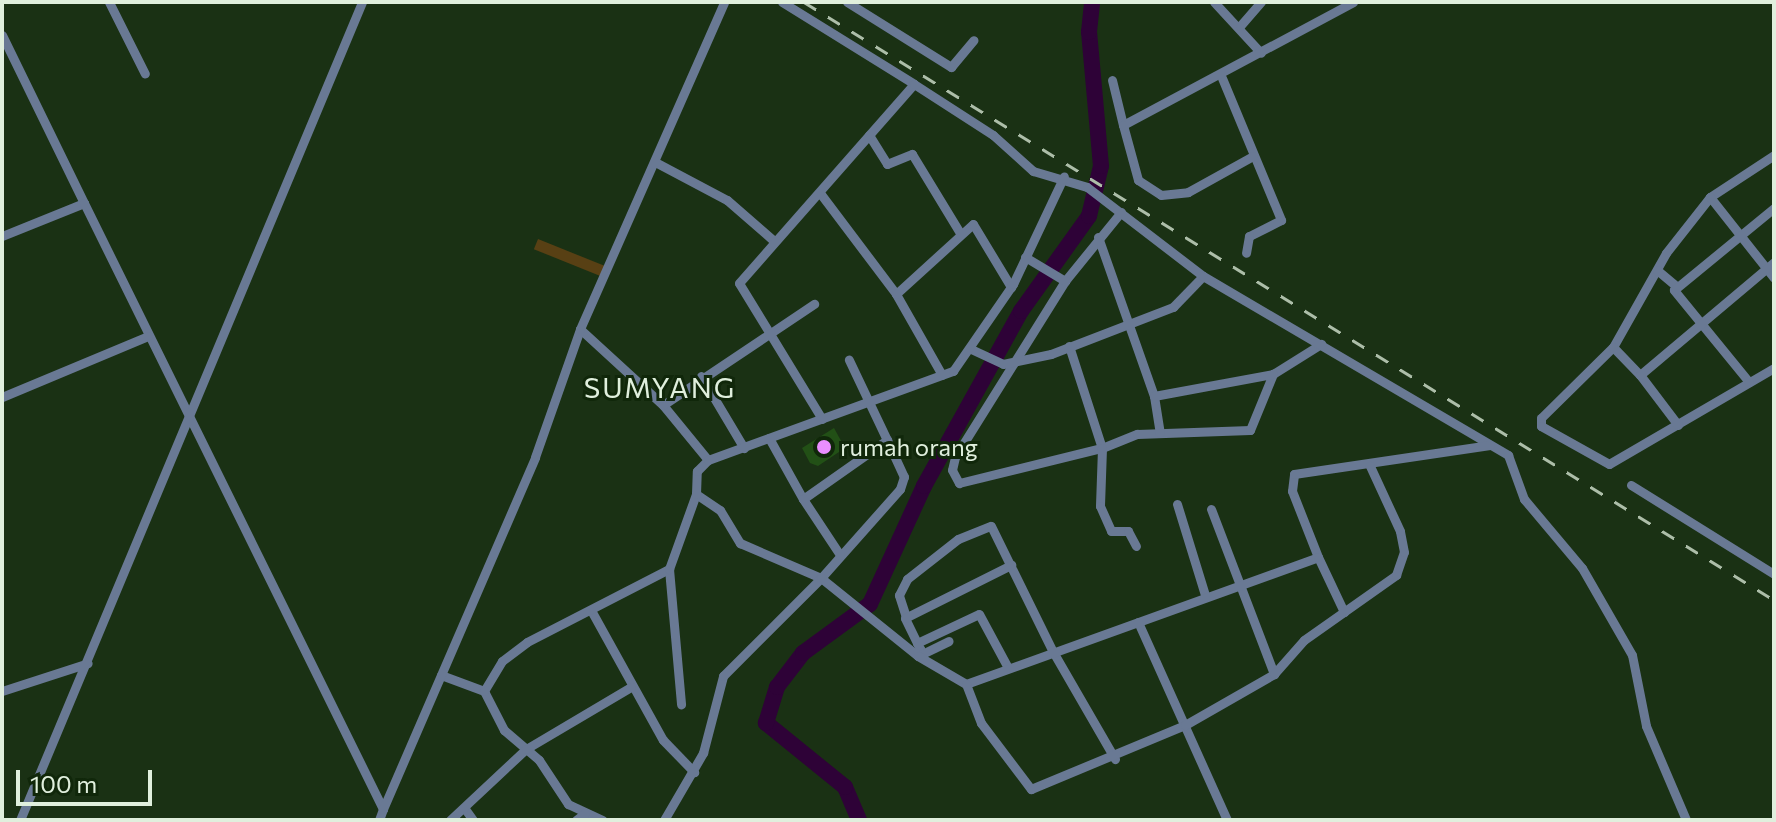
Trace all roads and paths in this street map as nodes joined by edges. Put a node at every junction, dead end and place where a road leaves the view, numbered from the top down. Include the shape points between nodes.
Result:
1 (109, 2) edge
2 (362, 2) edge
3 (724, 2) edge
4 (782, 2) edge
5 (848, 2) edge
6 (1214, 2) edge
7 (1261, 2) edge
8 (1353, 2) edge
9 (1240, 26) junction
10 (2, 35) edge
11 (974, 40) dead end
12 (1261, 53) junction
13 (145, 74) dead end
14 (1222, 78) junction
15 (1112, 80) dead end
16 (914, 84) junction
17 (1123, 125) junction
18 (869, 135) junction
19 (1774, 155) edge
20 (1253, 156) junction
21 (657, 163) junction
22 (1064, 176) junction
23 (820, 193) junction
24 (1710, 197) junction
25 (84, 203) junction
26 (1774, 208) edge
27 (1118, 209) junction
28 (960, 233) junction
29 (1738, 234) junction
30 (2, 236) edge
31 (1098, 237) junction
32 (774, 241) junction
33 (1246, 253) dead end
34 (1027, 258) junction
35 (1770, 265) edge
36 (1657, 270) junction
37 (1203, 276) junction
38 (1774, 278) edge
39 (1063, 280) junction
40 (1675, 285) junction
41 (1011, 287) junction
42 (896, 294) junction
43 (814, 304) dead end
44 (1128, 322) junction
45 (1698, 322) junction
46 (580, 329) junction
47 (769, 330) junction
48 (148, 336) junction
49 (1321, 344) junction
50 (1069, 346) junction
51 (1613, 347) junction
52 (971, 349) junction
53 (849, 360) dead end
54 (1017, 364) junction
55 (1774, 368) edge
56 (1273, 374) junction
57 (942, 375) junction
58 (1640, 375) junction
59 (701, 376) junction
60 (1749, 382) junction
61 (1154, 396) junction
62 (2, 397) edge
63 (871, 403) junction
64 (663, 405) junction
65 (186, 418) junction
66 (822, 419) junction
67 (1678, 425) junction
68 (1160, 433) junction
69 (769, 438) junction
70 (887, 440) junction
71 (1490, 445) junction
72 (744, 448) junction
73 (1102, 448) junction
74 (708, 460) junction
75 (1370, 466) junction
76 (1631, 485) dead end
77 (696, 494) junction
78 (803, 499) junction
79 (1177, 504) dead end
80 (1211, 509) dead end
81 (1136, 546) dead end
82 (840, 555) junction
83 (1318, 557) junction
84 (1011, 565) junction
85 (669, 569) junction
86 (1774, 574) edge
87 (826, 580) junction
88 (1240, 583) junction
89 (1205, 595) junction
90 (592, 612) junction
91 (1344, 612) junction
92 (906, 617) junction
93 (1138, 622) junction
94 (949, 641) dead end
95 (917, 643) junction
96 (1052, 650) junction
97 (917, 656) junction
98 (88, 663) junction
99 (1007, 666) junction
100 (1274, 674) junction
101 (441, 675) junction
102 (966, 684) junction
103 (631, 687) junction
104 (2, 691) edge
105 (484, 691) junction
106 (681, 704) dead end
107 (1185, 725) junction
108 (526, 749) junction
109 (1115, 759) junction
110 (694, 772) junction
111 (383, 809) junction
112 (465, 809) junction
113 (585, 813) junction
114 (20, 820) edge
115 (379, 820) edge
116 (450, 820) edge
117 (473, 820) edge
118 (576, 820) edge
119 (602, 820) edge
120 (664, 820) edge
121 (1227, 820) edge
122 (1686, 820) edge

1 - 13 street
2 - 65 street
3 - 21 street
4 - 16 street
5 - 11 street via 954,66
6 - 9 street
7 - 9 street
8 - 12 street
9 - 12 street
10 - 25 street
12 - 14 street
14 - 17 street
14 - 20 street
15 - 17 street
16 - 18 street
16 - 22 street via 993,135 1033,171
17 - 20 street via 1138,180 1161,195 1188,192
18 - 23 street
18 - 28 street via 887,164 912,154
19 - 24 street
20 - 33 street via 1281,220 1249,236
21 - 32 street via 727,200
21 - 46 street
22 - 27 street
22 - 34 street
23 - 32 street
23 - 42 street
24 - 29 street
24 - 36 street
25 - 30 street
25 - 48 street
26 - 29 street
27 - 31 street
27 - 37 street via 1138,232
28 - 41 street via 973,224 980,227
28 - 42 street
29 - 35 street
29 - 40 street
31 - 39 street
31 - 44 street
32 - 47 street via 739,283
34 - 39 street
34 - 41 street
35 - 38 street
35 - 45 street
36 - 40 street
36 - 51 street
37 - 44 street via 1173,307
37 - 49 street
39 - 54 street
40 - 45 street
41 - 52 street
42 - 57 street
43 - 47 street
44 - 50 street
44 - 61 street
45 - 58 street
45 - 60 street
46 - 64 street
46 - 101 street
47 - 59 street
47 - 66 street
48 - 62 street
48 - 65 street
49 - 56 street
49 - 71 street
50 - 54 street
50 - 73 street
51 - 58 street
51 - 67 street via 1541,418 1543,429 1609,464
52 - 54 street via 1003,364
52 - 57 street
53 - 63 street
54 - 73 street via 955,457 954,478 968,484
55 - 60 street
56 - 61 street
56 - 68 street via 1250,430
57 - 63 street
58 - 67 street
59 - 64 street
59 - 72 street
60 - 67 street
61 - 68 street
63 - 66 street
63 - 70 street
64 - 74 street
65 - 98 street
65 - 111 street
66 - 69 street
68 - 73 street via 1137,434
69 - 72 street
69 - 78 street
70 - 78 street
70 - 82 street via 904,477 900,489
71 - 75 street
71 - 122 street via 1514,461 1524,499 1582,568 1632,655 1646,726
72 - 74 street
73 - 81 street via 1100,506 1111,531 1128,531
74 - 77 street via 697,471
75 - 83 street via 1340,464 1294,474 1292,491
75 - 91 street via 1404,552 1396,575
76 - 86 street
77 - 85 street
77 - 87 street via 720,510 740,543
78 - 82 street
79 - 89 street
80 - 88 street
82 - 87 street
83 - 88 street
83 - 91 street
84 - 92 street
84 - 92 street via 991,526 958,539 907,579 899,595
84 - 96 street
85 - 90 street
85 - 106 street
87 - 97 street
87 - 110 street via 723,676
88 - 89 street
88 - 100 street
89 - 93 street
90 - 103 street
90 - 105 street via 505,658
91 - 100 street via 1304,640
92 - 95 street
93 - 96 street
93 - 107 street
94 - 97 street
95 - 97 street
95 - 99 street via 979,614
96 - 99 street
96 - 109 street
97 - 102 street
98 - 104 street
98 - 114 street
99 - 102 street
100 - 107 street
101 - 105 street
101 - 111 street
102 - 109 street via 981,723 1031,789
103 - 108 street
103 - 110 street via 663,740
105 - 108 street via 500,724
107 - 109 street
107 - 121 street
108 - 112 street
108 - 113 street via 568,804
110 - 120 street
111 - 115 street
112 - 116 street
112 - 117 street
113 - 118 street
113 - 119 street

